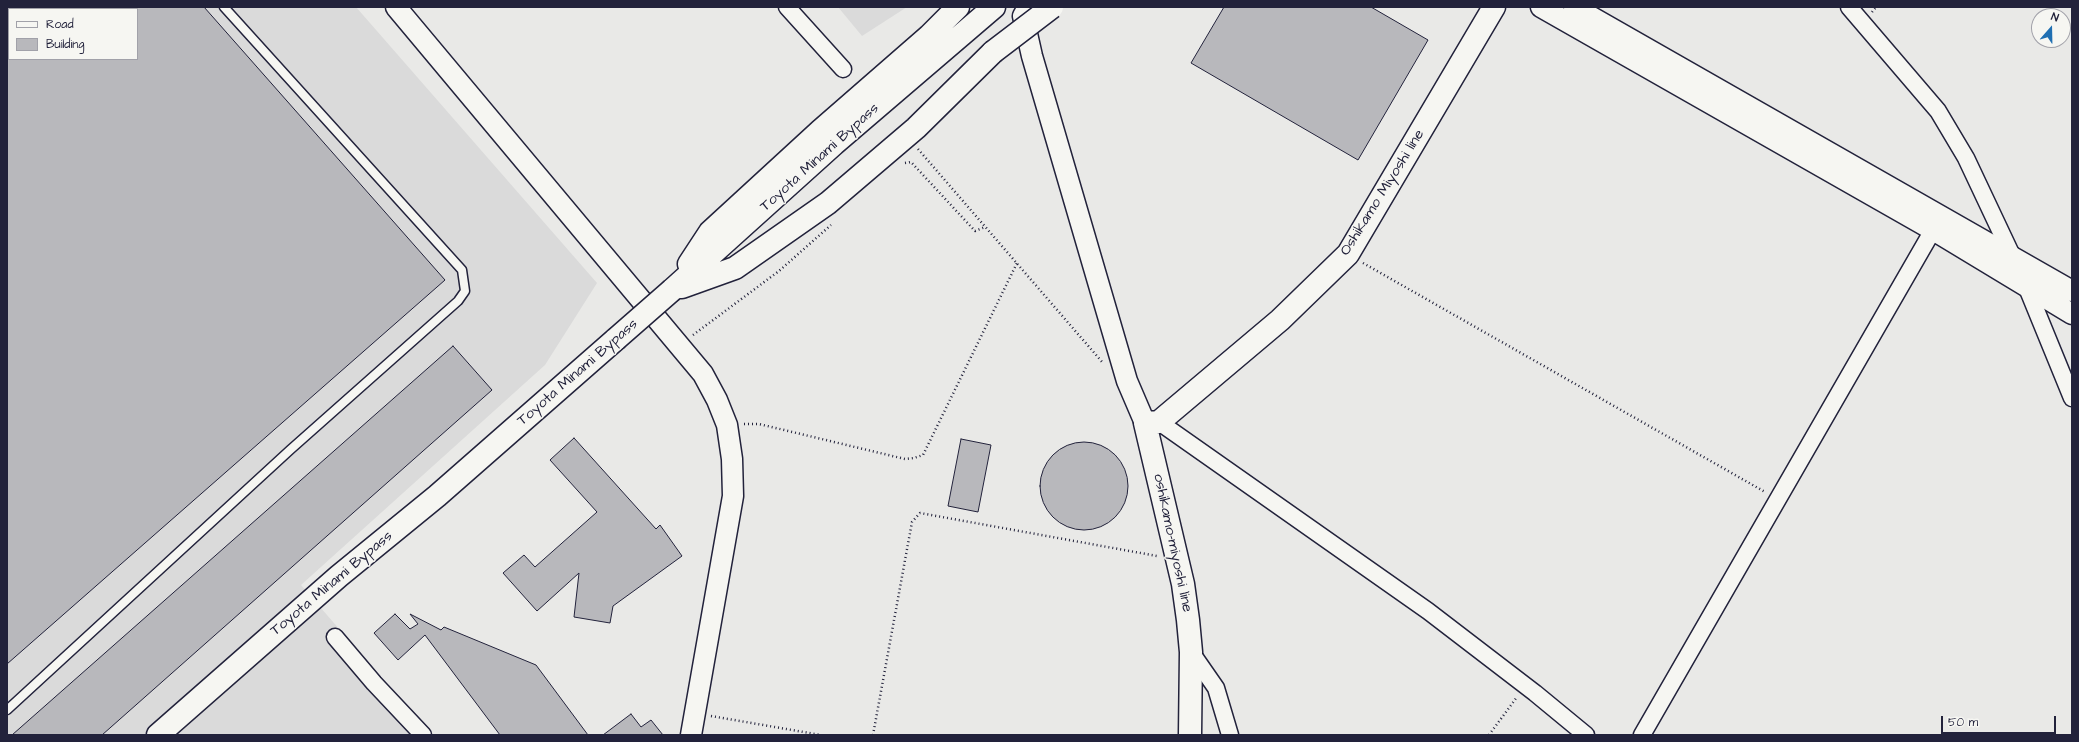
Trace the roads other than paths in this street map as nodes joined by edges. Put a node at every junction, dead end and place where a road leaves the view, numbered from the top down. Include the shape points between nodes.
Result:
1 (224, 7) edge
2 (396, 7) edge
3 (788, 7) edge
4 (958, 7) edge
5 (1028, 7) edge
6 (1052, 7) edge
7 (1494, 7) edge
8 (1541, 7) edge
9 (1574, 7) edge
10 (1849, 7) edge
11 (992, 8) edge
12 (843, 69) dead end
13 (1933, 230) junction
14 (2014, 258) junction
15 (2028, 289) junction
16 (672, 290) junction
17 (2072, 291) edge
18 (2072, 314) edge
19 (2072, 398) edge
20 (1152, 423) junction
21 (336, 637) dead end
22 (1191, 652) junction
23 (7, 710) edge
24 (158, 735) edge
25 (423, 735) edge
26 (691, 735) edge
27 (1190, 735) edge
28 (1230, 735) edge
29 (1586, 735) edge
30 (1642, 735) edge

1 - 23 lane via 462,270 465,291 458,301 290,450
2 - 26 street via 703,374 717,400 727,425 732,459 733,496
3 - 12 street
4 - 16 main road via 710,232
5 - 20 street via 1024,16 1032,56 1128,381
6 - 16 main road, bridge via 993,52 916,128 828,203 735,268
7 - 20 main road, Oshikamo Miyoshi line via 1348,254 1280,320
8 - 13 street
9 - 14 street
10 - 14 street via 1938,112 1966,158
11 - 16 main road, Toyota Minami Bypass via 834,144
13 - 15 street
13 - 30 street
14 - 15 street
14 - 17 street
15 - 18 street
15 - 19 street
16 - 24 main road, Toyota Minami Bypass, bridge
20 - 22 main road, oshikamo-miyoshi line via 1183,584
20 - 29 street via 1428,611
21 - 25 street via 374,683
22 - 27 main road, oshikamo-miyoshi line
22 - 28 street via 1216,688

